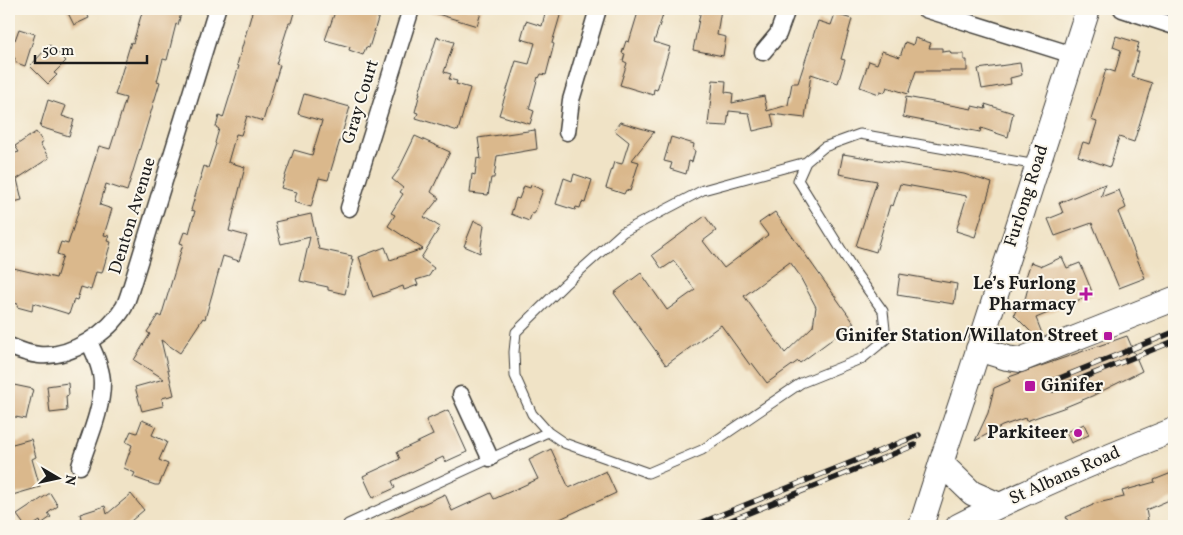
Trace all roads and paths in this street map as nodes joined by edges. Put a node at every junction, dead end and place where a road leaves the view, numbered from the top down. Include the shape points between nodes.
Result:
1 (217, 9) edge
2 (412, 9) edge
3 (598, 9) edge
4 (787, 9) edge
5 (925, 9) edge
6 (1088, 9) edge
7 (1122, 9) edge
8 (1174, 26) edge
9 (763, 52) dead end
10 (1073, 55) junction
11 (567, 132) dead end
12 (806, 162) junction
13 (1037, 165) junction
14 (349, 208) dead end
15 (1174, 299) edge
16 (89, 342) junction
17 (9, 346) edge
18 (978, 349) junction
19 (461, 395) dead end
20 (1174, 430) edge
21 (548, 432) junction
22 (490, 458) junction
23 (943, 458) junction
24 (80, 466) dead end
25 (998, 505) junction
26 (348, 524) dead end
27 (921, 526) edge
28 (958, 526) edge

1 - 16 street, Denton Avenue via 131,288 114,319
2 - 14 street, Gray Court
3 - 11 street via 571,100
4 - 9 street via 778,34
5 - 10 street
6 - 10 main road, Furlong Road
7 - 8 street
10 - 13 main road, Furlong Road
12 - 13 lane via 824,147 860,134
12 - 21 lane via 704,190 623,232 516,332 515,376 532,414
12 - 21 lane via 798,180 883,312 886,339 863,358 801,383 702,450 648,473 564,443
13 - 18 main road, Furlong Road
15 - 18 main road via 1020,360
16 - 17 street, Denton Avenue via 60,353 39,355
16 - 24 street via 102,382 100,402
18 - 23 main road, Furlong Road, bridge
19 - 22 street
20 - 25 main road, St Albans Road
21 - 22 lane
22 - 26 lane
23 - 25 main road via 972,493
23 - 27 main road, Furlong Road
25 - 28 main road, St Albans Road

